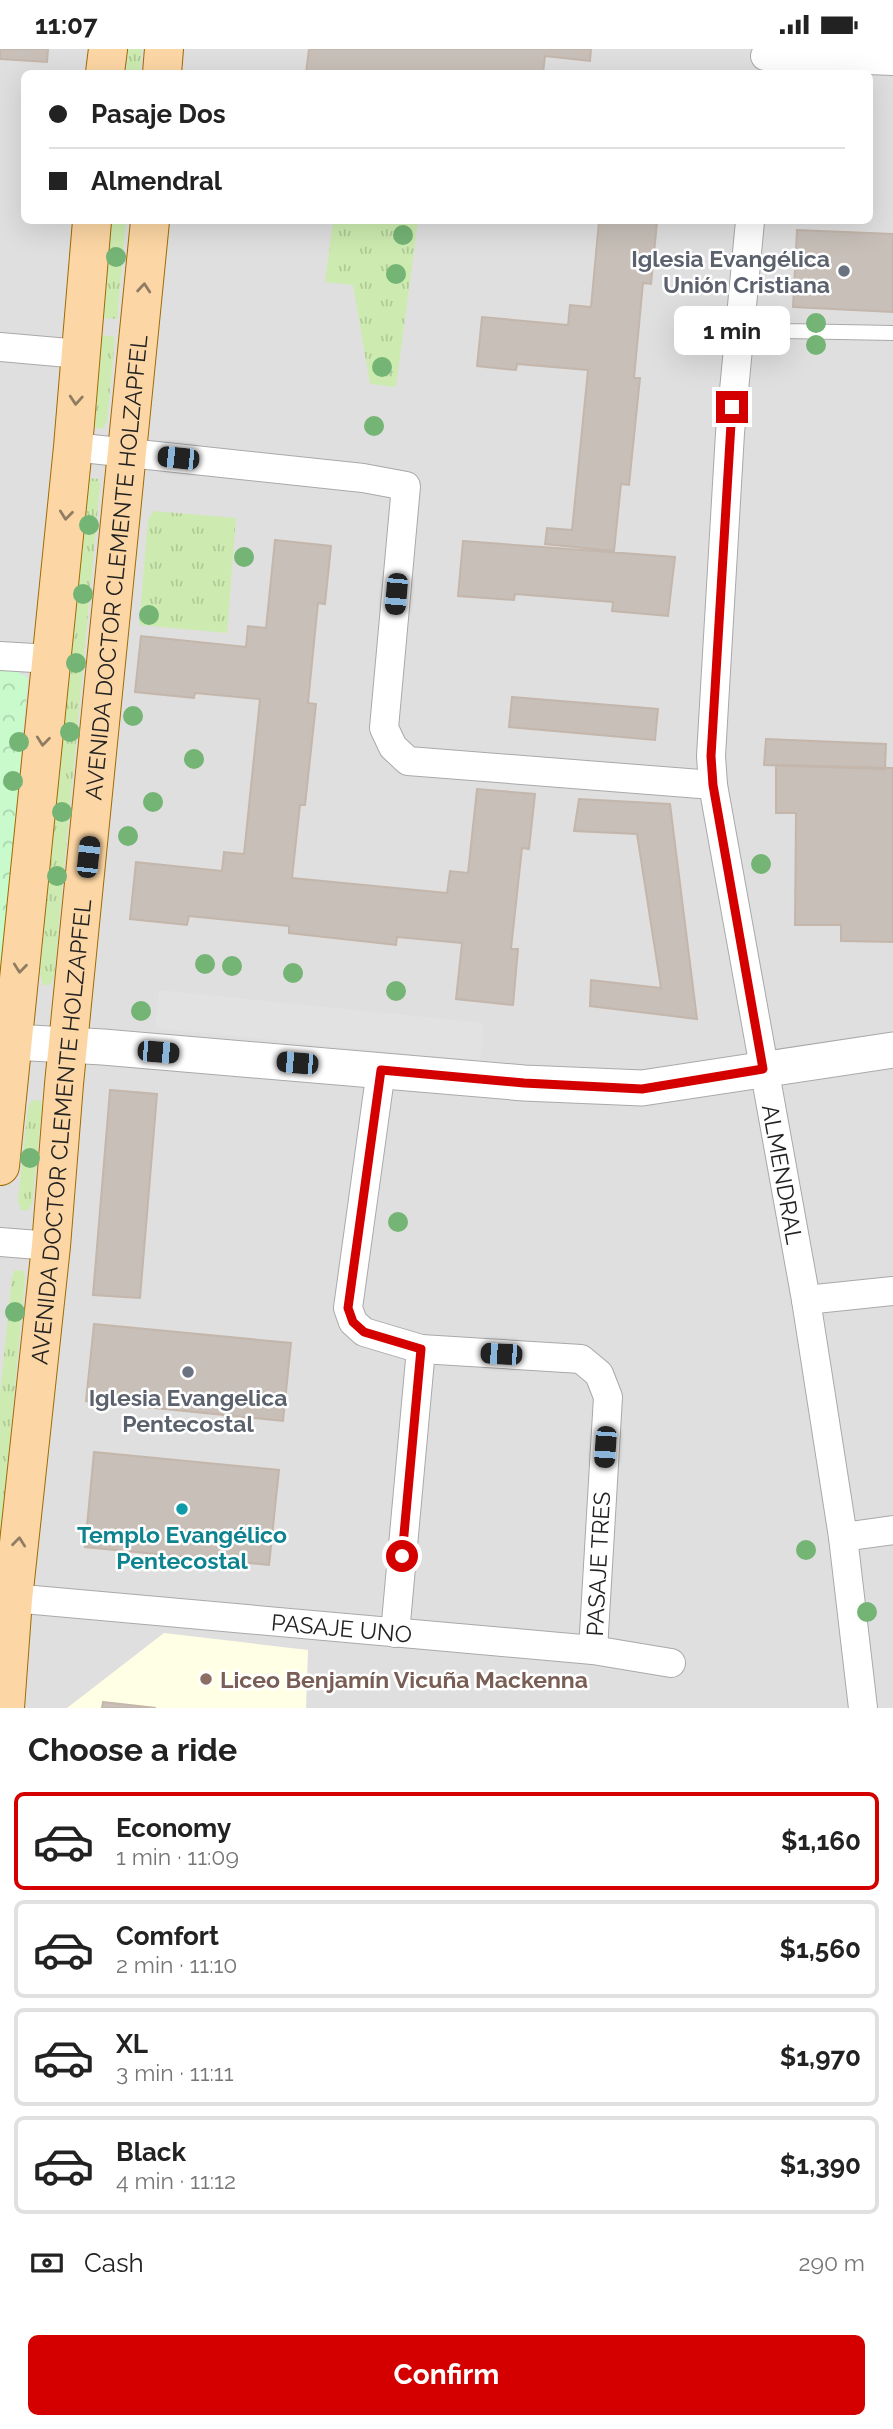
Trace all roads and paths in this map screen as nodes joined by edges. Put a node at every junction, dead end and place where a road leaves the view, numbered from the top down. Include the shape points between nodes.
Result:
1 (108, 49) edge
2 (164, 49) edge
3 (765, 59) edge
4 (893, 61) edge
5 (105, 70) edge
6 (162, 70) edge
7 (92, 224) edge
8 (149, 224) edge
9 (750, 224) edge
10 (740, 327) junction
11 (893, 333) edge
12 (0, 347) edge
13 (80, 354) junction
14 (73, 447) junction
15 (127, 453) junction
16 (0, 656) edge
17 (51, 659) junction
18 (713, 785) junction
19 (13, 1042) junction
20 (70, 1046) junction
21 (893, 1050) edge
22 (763, 1069) junction
23 (381, 1070) junction
24 (0, 1166) edge
25 (0, 1242) edge
26 (51, 1246) junction
27 (893, 1291) edge
28 (806, 1300) junction
29 (421, 1349) junction
30 (893, 1530) edge
31 (843, 1537) junction
32 (7, 1598) edge
33 (395, 1633) junction
34 (593, 1650) junction
35 (671, 1663) dead end
36 (5, 1708) edge
37 (863, 1708) edge

1 - 5 main road
2 - 6 main road
3 - 4 street
7 - 13 main road
15 -> 8 main road, AVENIDA DOCTOR CLEMENTE HOLZAPFEL
9 - 10 street, ALMENDRAL
10 - 11 lane
10 - 18 street, ALMENDRAL via 730,433
12 - 13 street
13 -> 14 main road
14 - 15 street
14 -> 17 main road
15 - 18 street via 406,486 384,728 393,747 408,761
15 - 20 main road, AVENIDA DOCTOR CLEMENTE HOLZAPFEL
16 - 17 street
17 -> 19 main road
18 - 22 street, ALMENDRAL
19 - 20 street
19 - 24 main road
20 - 23 street
20 - 26 main road, AVENIDA DOCTOR CLEMENTE HOLZAPFEL
21 - 22 street
22 - 23 street via 642,1089
22 - 28 street, ALMENDRAL
23 - 29 street, PASAJE TRES via 348,1308 353,1322 364,1332
25 - 26 street
32 -> 26 main road, AVENIDA DOCTOR CLEMENTE HOLZAPFEL
27 - 28 street
28 - 31 street, ALMENDRAL
29 - 33 street
29 - 34 street, PASAJE TRES via 581,1359 599,1374 608,1397
30 - 31 street
31 - 37 street, ALMENDRAL
32 - 33 street, PASAJE UNO
32 - 36 main road, AVENIDA DOCTOR CLEMENTE HOLZAPFEL
33 - 34 street, PASAJE UNO
34 - 35 street, PASAJE UNO

